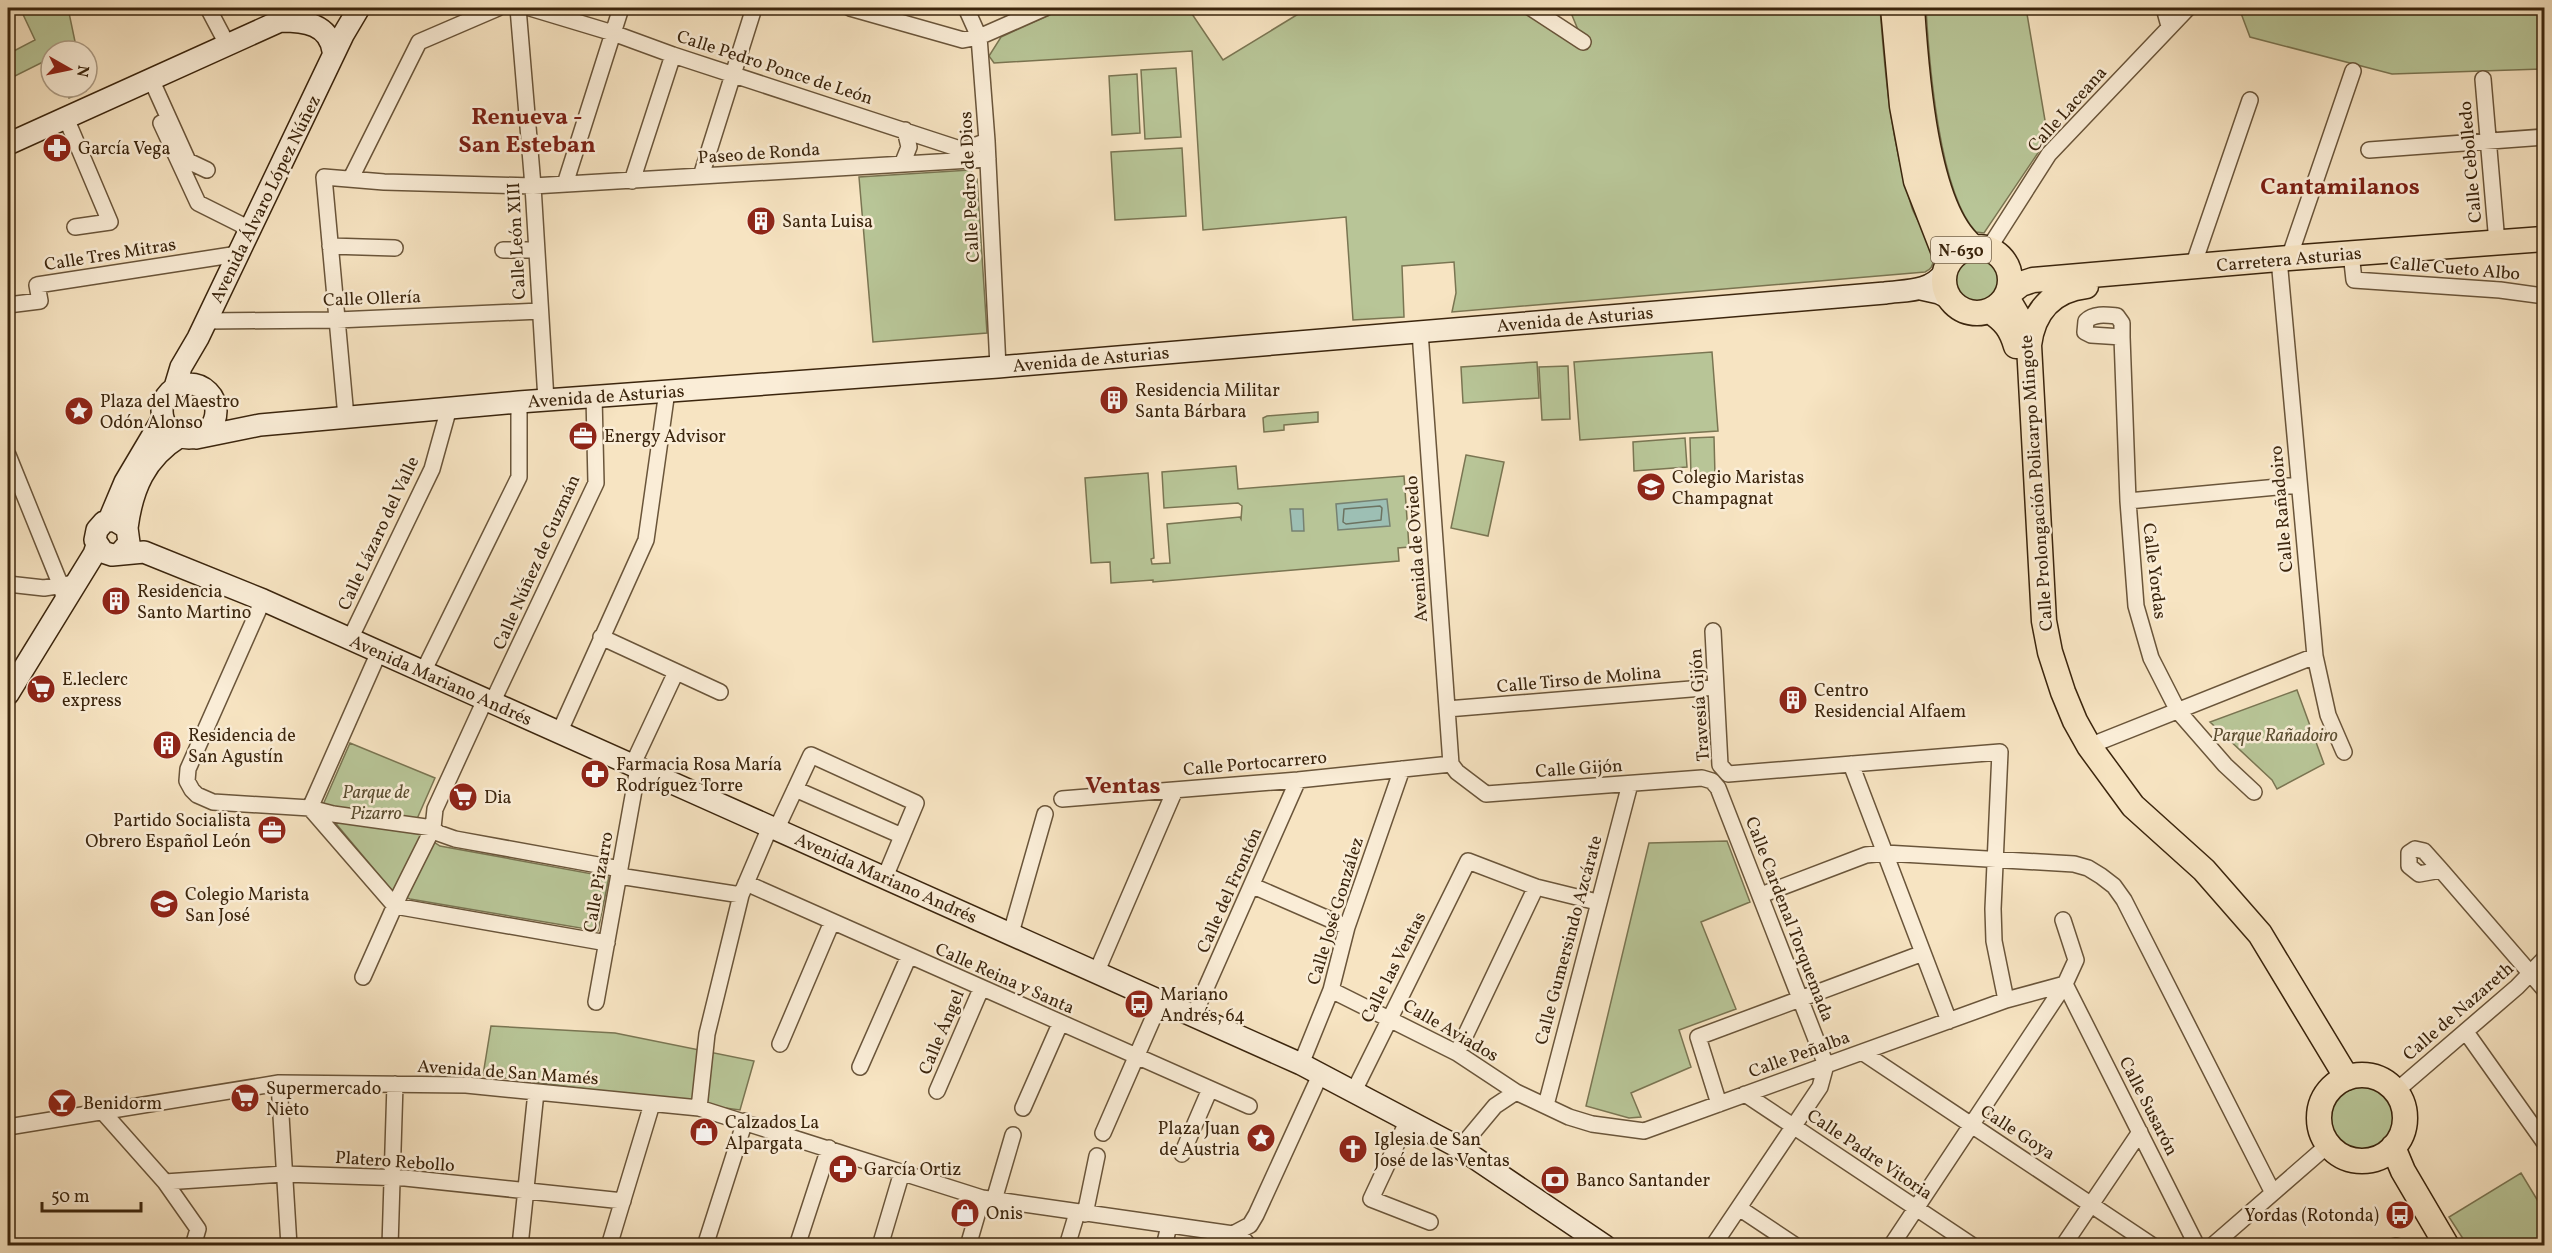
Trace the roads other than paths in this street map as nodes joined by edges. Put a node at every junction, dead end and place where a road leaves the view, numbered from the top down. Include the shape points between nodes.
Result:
1 (208, 8) edge
2 (309, 8) edge
3 (349, 8) edge
4 (359, 8) edge
5 (498, 8) edge
6 (518, 8) edge
7 (530, 8) edge
8 (621, 8) edge
9 (754, 8) edge
10 (850, 8) edge
11 (966, 8) edge
12 (1041, 8) edge
13 (1531, 8) edge
14 (1893, 8) edge
15 (1912, 8) edge
16 (2164, 8) edge
17 (2188, 8) edge
18 (278, 21) junction
19 (2169, 26) junction
20 (613, 33) junction
21 (979, 37) junction
22 (1583, 42) dead end
23 (227, 44) junction
24 (332, 55) junction
25 (673, 55) junction
26 (2353, 71) dead end
27 (734, 75) junction
28 (151, 79) junction
29 (2483, 79) dead end
30 (2250, 100) dead end
31 (66, 118) junction
32 (161, 123) dead end
33 (905, 130) junction
34 (2544, 137) edge
35 (987, 141) junction
36 (2488, 142) junction
37 (8, 144) edge
38 (2369, 150) dead end
39 (988, 159) junction
40 (903, 162) junction
41 (207, 170) dead end
42 (701, 176) junction
43 (351, 178) junction
44 (632, 181) junction
45 (565, 184) junction
46 (532, 186) junction
47 (75, 227) dead end
48 (250, 229) junction
49 (2544, 239) edge
50 (2497, 243) junction
51 (330, 246) junction
52 (1980, 247) junction
53 (395, 248) dead end
54 (503, 250) dead end
55 (536, 250) junction
56 (237, 254) junction
57 (2350, 254) junction
58 (2284, 258) junction
59 (2193, 266) junction
60 (2008, 267) junction
61 (1946, 268) junction
62 (2157, 270) junction
63 (2033, 280) junction
64 (1920, 289) junction
65 (2544, 296) edge
66 (1949, 298) junction
67 (2001, 301) junction
68 (8, 305) edge
69 (540, 311) junction
70 (337, 320) junction
71 (202, 329) junction
72 (1420, 332) junction
73 (2122, 337) dead end
74 (2029, 345) junction
75 (998, 367) junction
76 (201, 386) junction
77 (175, 387) junction
78 (667, 392) junction
79 (594, 396) junction
80 (546, 400) junction
81 (519, 402) junction
82 (217, 406) junction
83 (449, 408) junction
84 (346, 417) junction
85 (163, 418) junction
86 (260, 425) junction
87 (188, 437) junction
88 (8, 455) edge
89 (2298, 485) junction
90 (2128, 501) junction
91 (119, 541) junction
92 (8, 584) edge
93 (72, 584) junction
94 (263, 600) junction
95 (1713, 632) dead end
96 (601, 637) junction
97 (350, 639) junction
98 (379, 652) junction
99 (2314, 656) junction
100 (423, 672) junction
101 (676, 672) junction
102 (1715, 687) junction
103 (720, 692) dead end
104 (8, 694) edge
105 (489, 701) junction
106 (1447, 709) junction
107 (2178, 711) junction
108 (559, 733) junction
109 (2090, 746) junction
110 (2344, 752) dead end
111 (1451, 764) junction
112 (1851, 764) junction
113 (635, 767) junction
114 (1402, 769) junction
115 (1298, 780) junction
116 (1630, 784) junction
117 (1718, 788) joint
118 (795, 789) junction
119 (1175, 790) junction
120 (2254, 792) dead end
121 (1062, 799) dead end
122 (310, 808) junction
123 (1045, 814) dead end
124 (433, 828) junction
125 (773, 829) junction
126 (902, 836) junction
127 (1885, 853) junction
128 (1994, 860) junction
129 (2441, 870) dead end
130 (620, 872) junction
131 (885, 877) junction
132 (1252, 886) junction
133 (1536, 887) junction
134 (743, 889) junction
135 (1761, 895) junction
136 (1597, 902) junction
137 (395, 906) junction
138 (2063, 920) dead end
139 (832, 922) junction
140 (1347, 927) junction
141 (1011, 933) junction
142 (607, 942) junction
143 (1923, 954) junction
144 (909, 956) junction
145 (2544, 959) edge
146 (1097, 971) junction
147 (2531, 973) junction
148 (363, 977) dead end
149 (2065, 984) junction
150 (981, 988) junction
151 (2544, 989) edge
152 (1331, 990) junction
153 (1801, 999) junction
154 (1161, 1000) junction
155 (2006, 1000) junction
156 (596, 1002) dead end
157 (1194, 1015) junction
158 (1389, 1017) junction
159 (1949, 1021) junction
160 (1060, 1024) junction
161 (2466, 1032) junction
162 (780, 1044) dead end
163 (1862, 1052) junction
164 (1456, 1053) junction
165 (1135, 1057) junction
166 (1301, 1064) junction
167 (1826, 1065) junction
168 (860, 1066) dead end
169 (1321, 1073) junction
170 (2341, 1081) junction
171 (279, 1083) junction
172 (395, 1084) junction
173 (1210, 1089) junction
174 (937, 1091) dead end
175 (1354, 1091) junction
176 (536, 1092) junction
177 (1516, 1092) junction
178 (2395, 1092) junction
179 (1745, 1094) junction
180 (652, 1104) junction
181 (1719, 1104) junction
182 (1546, 1105) junction
183 (1249, 1106) dead end
184 (699, 1108) junction
185 (1023, 1108) dead end
186 (102, 1111) junction
187 (1408, 1120) junction
188 (744, 1121) junction
189 (1971, 1125) junction
190 (8, 1127) edge
191 (1794, 1127) junction
192 (2140, 1132) junction
193 (1103, 1133) dead end
194 (1012, 1135) dead end
195 (2544, 1142) edge
196 (2328, 1145) junction
197 (829, 1148) junction
198 (1460, 1148) junction
199 (2384, 1153) junction
200 (1182, 1154) dead end
201 (1097, 1156) dead end
202 (902, 1172) junction
203 (285, 1174) junction
204 (393, 1178) junction
205 (165, 1182) junction
206 (525, 1192) junction
207 (2273, 1193) junction
208 (988, 1199) junction
209 (1265, 1199) junction
210 (623, 1201) junction
211 (2092, 1203) junction
212 (1739, 1208) junction
213 (1916, 1208) junction
214 (1081, 1214) junction
215 (1430, 1222) dead end
216 (1169, 1226) junction
217 (1233, 1234) junction
218 (193, 1245) edge
219 (289, 1245) edge
220 (390, 1245) edge
221 (520, 1245) edge
222 (609, 1245) edge
223 (705, 1245) edge
224 (797, 1245) edge
225 (880, 1245) edge
226 (968, 1245) edge
227 (1067, 1245) edge
228 (1164, 1245) edge
229 (1251, 1245) edge
230 (1605, 1245) edge
231 (1713, 1245) edge
232 (1796, 1245) edge
233 (1891, 1245) edge
234 (1973, 1245) edge
235 (2063, 1245) edge
236 (2153, 1245) edge
237 (2197, 1245) edge
238 (2212, 1245) edge
239 (2430, 1245) edge
240 (2447, 1245) edge

1 - 23 street
2 - 18 main road
3 - 24 main road, Avenida Álvaro López Núñez
4 - 24 main road, Avenida Álvaro López Núñez
5 - 43 street via 419,42
6 - 46 street, Calle León XIII
7 - 20 street, Calle Pedro Ponce de León
8 - 20 street
9 - 27 street
10 - 21 street via 963,40
11 - 21 street, Calle Pedro de Dios
12 - 21 street
13 - 22 street
14 - 61 main road via 1910,153
15 - 52 main road via 1932,164 1952,220 1963,239
16 - 19 street
17 - 19 street, Calle Laceana
18 - 23 main road
18 - 24 main road via 309,22 319,27 328,36
19 - 52 street, Calle Laceana via 2049,153
20 - 25 street, Calle Pedro Ponce de León
20 - 45 street
21 - 35 street, Calle Pedro de Dios
23 - 28 main road
24 - 48 main road, Avenida Álvaro López Núñez
25 - 27 street, Calle Pedro Ponce de León
25 - 44 street
26 - 58 street
27 - 33 street, Calle Pedro Ponce de León
27 - 42 street
28 - 31 main road
28 - 41 street via 188,161
29 - 36 street, Calle Cebolledo
30 - 59 street
31 - 37 main road
31 - 47 street via 111,222
32 - 48 street via 198,203
33 - 35 street, Calle Pedro Ponce de León via 963,150
33 - 40 street via 909,147
34 - 36 street
35 - 39 street, Calle Pedro de Dios
36 - 38 street
36 - 50 street, Calle Cebolledo
39 - 40 street, Paseo de Ronda
39 - 75 street, Calle Pedro de Dios
40 - 42 street, Paseo de Ronda
42 - 44 street, Paseo de Ronda
43 - 46 street, Paseo de Ronda
43 - 51 street, Paseo de Ronda via 324,177
44 - 45 street, Paseo de Ronda
45 - 46 street, Paseo de Ronda
46 - 55 street, Calle León XIII
48 - 56 main road, Avenida Álvaro López Núñez
49 - 50 main road, Carretera Asturias
50 - 57 main road, Carretera Asturias
51 - 53 street
51 - 70 street
52 - 60 main road, N-630 via 1997,252
52 - 61 main road, N-630 via 1962,249
54 - 55 street
55 - 69 street, Calle León XIII
56 - 68 street, Calle Tres Mitras via 37,285 40,301
56 - 71 main road, Avenida Álvaro López Núñez
57 - 58 main road, Carretera Asturias
57 - 65 street, Calle Cueto Albo via 2354,280
58 - 59 main road, Carretera Asturias
58 - 89 street, Calle Rañadoiro
59 - 62 main road, Carretera Asturias
60 - 63 main road, N-630
60 - 67 main road, N-630 via 2010,286
61 - 64 main road, Avenida de Asturias / N-630 via 1938,281
61 - 66 main road, N-630 via 1944,282
62 - 63 main road, Carretera Asturias
62 - 74 main road via 2141,279 2063,292 2039,312
63 - 67 main road, Carretera Asturias via 2021,284
64 - 66 main road, Avenida de Asturias
64 - 72 main road, Avenida de Asturias
66 - 67 main road via 1967,312 1978,313
67 - 74 main road, Calle Prolongación Policarpo Mingote via 2026,330
67 - 170 main road, Calle Prolongación Policarpo Mingote via 2004,320 2016,346 2027,595 2037,656 2061,724 2075,752 2112,803 2194,880 2247,941
69 - 70 street, Calle Ollería
69 - 80 street, Calle León XIII
70 - 71 street, Calle Ollería
70 - 84 street
71 - 76 main road, Avenida Álvaro López Núñez via 193,360
71 - 77 main road, Avenida Álvaro López Núñez
72 - 75 main road, Avenida de Asturias
72 - 106 street, Avenida de Oviedo
73 - 90 street, Calle Yordas
74 - 109 main road, Calle Prolongación Policarpo Mingote via 2044,621 2063,692
75 - 78 main road, Avenida de Asturias
76 - 77 main road
76 - 82 main road
77 - 85 main road via 164,400
78 - 79 main road, Avenida de Asturias
78 - 96 street via 646,540
79 - 80 main road, Avenida de Asturias
79 - 105 street, Calle Núñez de Guzmán via 596,483
80 - 81 main road, Avenida de Asturias
81 - 83 main road, Avenida de Asturias
81 - 100 street via 519,477
82 - 86 main road, Avenida de Asturias via 233,418
82 - 87 main road via 210,429
83 - 84 main road, Avenida de Asturias
83 - 97 street, Calle Lázaro del Valle via 432,469
84 - 86 main road, Avenida de Asturias
85 - 87 main road via 166,426
85 - 91 main road via 124,482
86 - 87 main road, Avenida de Asturias
87 - 91 main road via 160,452 144,470
88 - 93 street
89 - 90 street, Calle Yordas
89 - 99 street, Calle Rañadoiro
90 - 107 street, Calle Yordas via 2136,606 2151,658
91 - 93 main road
91 - 94 main road, Avenida Mariano Andrés
92 - 93 street via 44,588
93 - 104 main road
94 - 97 main road, Avenida Mariano Andrés
94 - 122 street, Calle Reina y Santa via 188,770 187,781 196,795 213,802
95 - 102 street, Travesía Gijón
96 - 101 street
96 - 108 street
97 - 98 main road, Avenida Mariano Andrés
98 - 100 main road, Avenida Mariano Andrés
98 - 122 street
99 - 107 street
99 - 110 street, Calle Rañadoiro via 2328,715
100 - 105 main road, Avenida Mariano Andrés
101 - 103 street
101 - 113 street, Calle Pizarro
102 - 106 street, Calle Tirso de Molina
102 - 112 street, Travesía Gijón via 1720,765 1728,774
105 - 108 main road, Avenida Mariano Andrés
105 - 124 street, Calle Núñez de Guzmán via 435,809
106 - 111 street, Avenida de Oviedo
107 - 109 street
107 - 120 street, Calle Yordas
108 - 113 main road, Avenida Mariano Andrés
109 - 170 main road, Calle Prolongación Policarpo Mingote via 2133,806 2204,870 2260,934
111 - 114 street, Calle Portocarrero
111 - 116 street, Calle Gijón via 1486,794
112 - 127 street
112 - 128 street via 2000,752
113 - 125 main road, Avenida Mariano Andrés
113 - 130 street, Calle Pizarro
114 - 115 street, Calle Portocarrero
114 - 140 street, Calle José González
115 - 119 street, Calle Portocarrero
115 - 132 street, Calle del Frontón
116 - 117 street, Calle Gijón via 1702,778
116 - 136 street, Calle Gumersindo Azcárate
117 - 135 street, Calle Cardenal Torquemada
118 - 125 street
118 - 126 street
118 - 126 street via 811,755 916,803
119 - 121 street, Calle Portocarrero
119 - 146 street
122 - 124 street, Calle Reina y Santa
122 - 137 street
123 - 141 street
124 - 130 street, Calle Reina y Santa via 455,839
124 - 137 street, Calle Núñez de Guzmán
125 - 131 main road, Avenida Mariano Andrés
125 - 134 street
126 - 131 street
127 - 128 street
127 - 135 street via 1866,855
127 - 143 street
128 - 155 street via 1994,941
128 - 207 street via 2074,864 2088,868 2114,886
129 - 147 street
130 - 134 street, Calle Reina y Santa
130 - 142 street, Calle Pizarro
131 - 141 main road, Avenida Mariano Andrés
132 - 140 street
132 - 157 street, Calle del Frontón
133 - 136 street
133 - 158 street, Calle las Ventas via 1468,861
133 - 164 street
134 - 139 street, Calle Reina y Santa
134 - 184 street via 704,1051
135 - 153 street, Calle Cardenal Torquemada
136 - 182 street, Calle Gumersindo Azcárate
137 - 142 street
137 - 148 street, Calle Núñez de Guzmán
138 - 149 street via 2076,960
139 - 144 street, Calle Reina y Santa
139 - 162 street
140 - 152 street, Calle José González
141 - 146 main road, Avenida Mariano Andrés
142 - 156 street, Calle Pizarro
143 - 153 street
143 - 159 street
144 - 150 street, Calle Reina y Santa
144 - 168 street
145 - 147 street, Calle de Nazareth
146 - 154 main road, Avenida Mariano Andrés
147 - 151 street
147 - 161 street, Calle de Nazareth
149 - 155 street, Calle Peñalba
149 - 189 street
149 - 192 street, Calle Susarón
150 - 160 street, Calle Reina y Santa
150 - 174 street, Calle Ángel
152 - 158 street, Calle Aviados
152 - 166 street, Calle José González
153 - 167 street, Calle Cardenal Torquemada
153 - 181 street via 1698,1037
154 - 157 main road, Avenida Mariano Andrés
154 - 165 street
155 - 159 street, Calle Peñalba
157 - 166 main road, Avenida Mariano Andrés
158 - 164 street, Calle Aviados
158 - 175 street, Calle las Ventas
159 - 163 street, Calle Peñalba
160 - 165 street, Calle Reina y Santa
160 - 185 street
161 - 178 street, Calle de Nazareth
161 - 195 street
163 - 167 street, Calle Peñalba
163 - 189 street, Calle Goya
164 - 177 street, Calle Aviados
165 - 173 street, Calle Reina y Santa
165 - 193 street
166 - 169 main road, Avenida Mariano Andrés
167 - 179 street, Calle Peñalba
167 - 191 street via 1820,1087
169 - 175 main road, Avenida Mariano Andrés
169 - 209 street
170 - 178 main road via 2369,1076
170 - 196 main road via 2326,1094 2321,1106 2319,1120
171 - 172 street, Avenida de San Mamés
171 - 186 street, Avenida de San Mamés
171 - 203 street
172 - 176 street, Avenida de San Mamés via 457,1084
172 - 204 street
173 - 183 street, Calle Reina y Santa
173 - 200 street
175 - 187 main road, Avenida Mariano Andrés
176 - 180 street, Avenida de San Mamés
176 - 206 street
177 - 182 street, Calle Aviados
177 - 198 street via 1495,1106
178 - 199 main road via 2404,1120 2399,1139
179 - 181 street, Calle Peñalba
179 - 191 street, Calle Padre Vitoria
180 - 184 street, Avenida de San Mamés
180 - 210 street
181 - 182 street, Calle Peñalba via 1644,1131 1592,1124
184 - 188 street, Avenida de San Mamés
186 - 190 street, Avenida de San Mamés
186 - 205 street
187 - 198 main road, Avenida Mariano Andrés
187 - 215 street via 1371,1199
188 - 197 street, Avenida de San Mamés
188 - 223 street
189 - 211 street, Calle Goya
189 - 213 street
191 - 212 street
191 - 213 street, Calle Padre Vitoria
192 - 211 street
192 - 237 street, Calle Susarón
194 - 208 street
196 - 199 main road via 2338,1154 2363,1161
196 - 207 street
197 - 202 street, Avenida de San Mamés
197 - 224 street
198 - 230 main road, Avenida Mariano Andrés
199 - 239 main road
199 - 240 main road via 2403,1171
201 - 214 street
202 - 208 street, Avenida de San Mamés
202 - 225 street
203 - 204 street, Platero Rebollo
203 - 205 street, Platero Rebollo
203 - 219 street
204 - 206 street, Platero Rebollo
204 - 220 street
205 - 218 street via 198,1229
206 - 210 street, Platero Rebollo
206 - 221 street
207 - 238 street
208 - 214 street, Avenida de San Mamés
208 - 226 street
209 - 217 street via 1250,1225
209 - 229 street
210 - 222 street
211 - 235 street
211 - 236 street, Calle Goya
212 - 231 street
212 - 232 street
213 - 233 street
213 - 234 street, Calle Padre Vitoria
214 - 216 street, Avenida de San Mamés
214 - 227 street
216 - 217 street, Avenida de San Mamés
216 - 228 street
217 - 229 street

